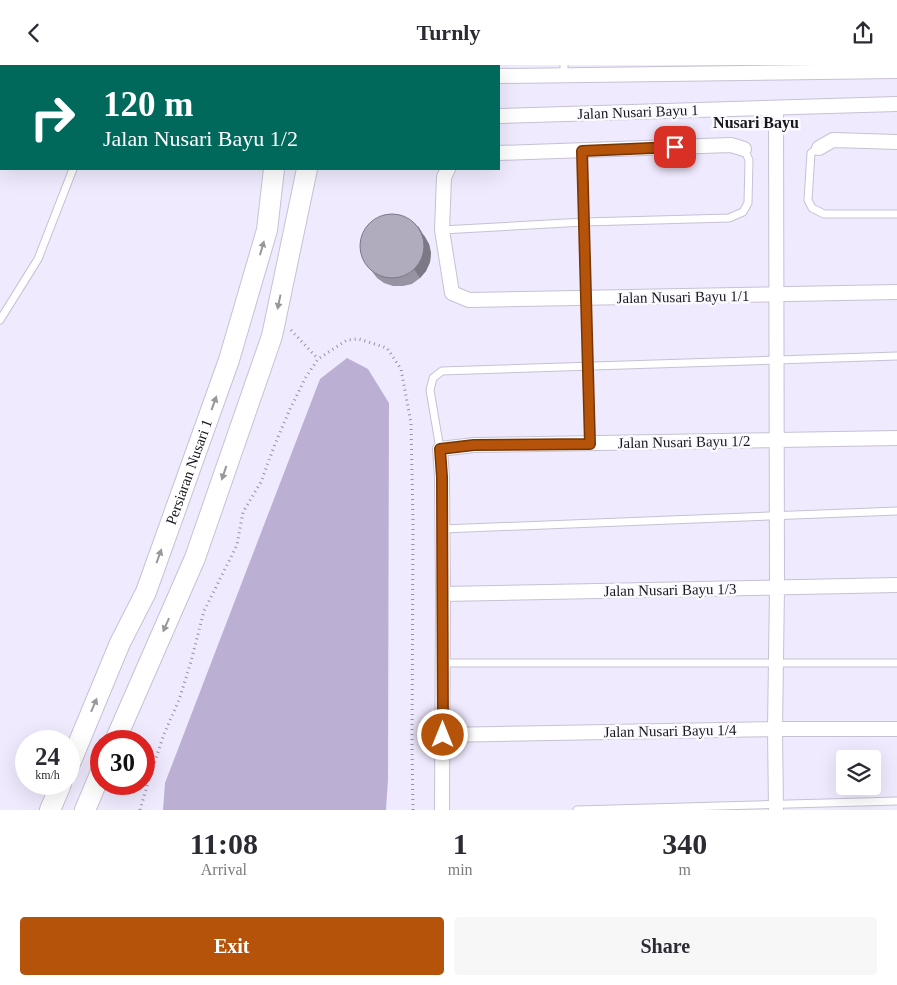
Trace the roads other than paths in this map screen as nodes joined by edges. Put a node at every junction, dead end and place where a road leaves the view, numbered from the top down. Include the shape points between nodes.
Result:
1 (771, 69) edge
2 (564, 70) edge
3 (897, 71) edge
4 (500, 76) edge
5 (897, 105) edge
6 (776, 108) junction
7 (500, 116) edge
8 (897, 143) edge
9 (819, 148) joint
10 (744, 149) joint
11 (582, 151) junction
12 (500, 153) edge
13 (73, 170) edge
14 (274, 170) edge
15 (307, 170) edge
16 (448, 170) edge
17 (897, 214) edge
18 (584, 222) junction
19 (442, 230) junction
20 (897, 292) edge
21 (777, 295) junction
22 (586, 298) junction
23 (0, 320) edge
24 (897, 356) edge
25 (776, 360) junction
26 (588, 366) junction
27 (897, 438) edge
28 (776, 440) junction
29 (590, 444) junction
30 (440, 449) junction
31 (897, 511) edge
32 (776, 515) junction
33 (443, 529) junction
34 (897, 585) edge
35 (776, 588) junction
36 (443, 594) junction
37 (443, 663) junction
38 (897, 663) edge
39 (776, 664) junction
40 (775, 729) junction
41 (897, 729) edge
42 (119, 730) edge
43 (443, 735) junction
44 (80, 739) edge
45 (56, 795) edge
46 (91, 795) edge
47 (897, 801) edge
48 (776, 807) edge
49 (50, 810) edge
50 (85, 810) edge
51 (442, 810) edge
52 (577, 810) edge

1 - 2 street
1 - 3 street
2 - 4 street
5 - 6 street, Jalan Nusari Bayu 1
6 - 7 street, Jalan Nusari Bayu 1
6 - 21 street
8 - 9 street via 833,141
9 - 17 lane via 811,153 808,200 812,208 824,214
10 - 11 street via 731,145
10 - 18 lane via 748,160 748,203 744,212 729,218
11 - 12 street
11 - 18 lane
13 - 23 lane via 38,259
44 -> 14 main road, Persiaran Nusari 1 via 120,643 146,592 229,361 267,230
15 -> 42 main road via 272,336 195,558
16 - 19 street via 444,177
18 - 19 lane
18 - 22 lane
19 - 22 street, Jalan Nusari Bayu 1/1 via 452,293 468,300
20 - 21 street, Jalan Nusari Bayu 1/1
21 - 22 street, Jalan Nusari Bayu 1/1
21 - 25 street
22 - 26 lane
24 - 25 lane
25 - 26 lane
25 - 28 street
26 - 29 lane
26 - 30 lane via 442,371 433,378 430,390
27 - 28 street, Jalan Nusari Bayu 1/2
28 - 29 street, Jalan Nusari Bayu 1/2
28 - 32 street
29 - 30 street, Jalan Nusari Bayu 1/2 via 474,445
30 - 33 street
31 - 32 lane
32 - 33 lane
32 - 35 street
33 - 36 street
34 - 35 street, Jalan Nusari Bayu 1/3
35 - 36 street, Jalan Nusari Bayu 1/3
35 - 39 street
36 - 37 street
37 - 39 lane
37 - 43 street
38 - 39 lane
39 - 40 street
40 - 41 street, Jalan Nusari Bayu 1/4
40 - 43 street, Jalan Nusari Bayu 1/4
40 - 48 street
43 - 51 street
45 - 49 main road
46 - 50 main road
47 - 48 lane
48 - 52 lane

